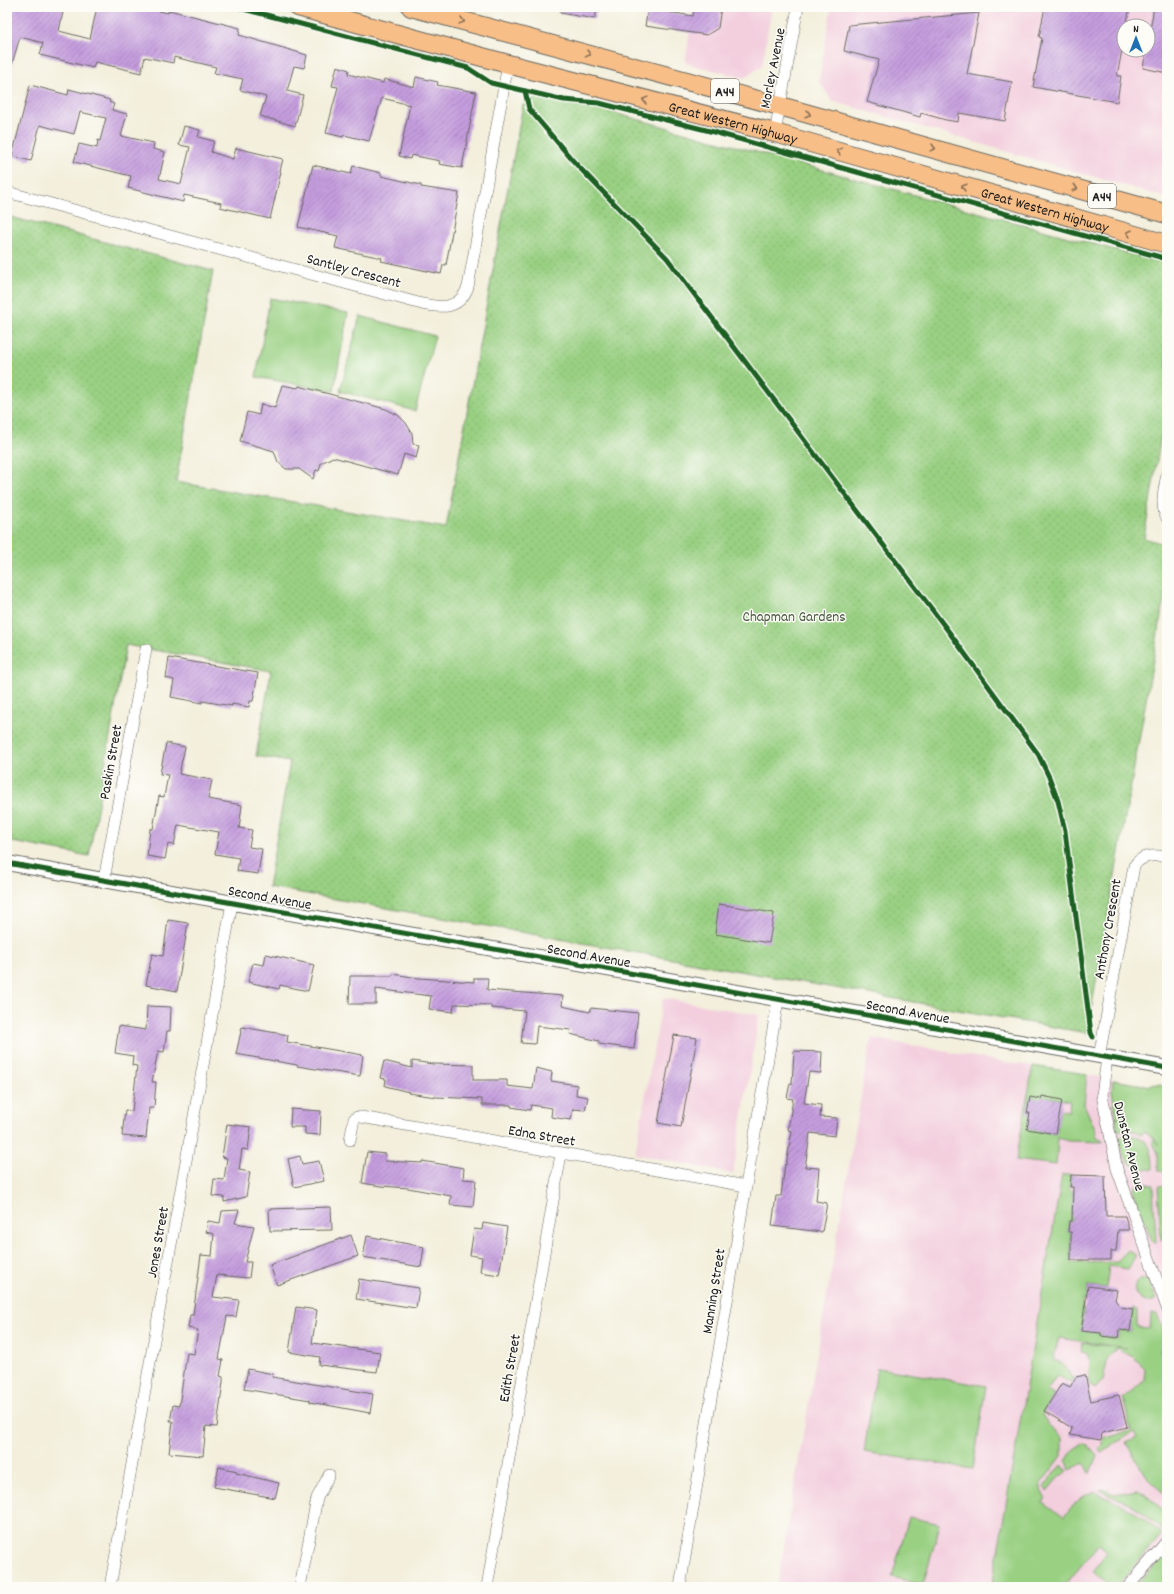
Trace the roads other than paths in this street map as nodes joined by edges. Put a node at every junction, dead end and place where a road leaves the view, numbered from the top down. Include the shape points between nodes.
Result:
1 (298, 7) edge
2 (411, 7) edge
3 (798, 7) edge
4 (508, 64) junction
5 (780, 106) junction
6 (775, 134) junction
7 (7, 192) edge
8 (1167, 214) edge
9 (1167, 244) edge
10 (1167, 473) edge
11 (1167, 518) edge
12 (146, 649) dead end
13 (1167, 857) edge
14 (7, 863) edge
15 (104, 880) junction
16 (232, 903) junction
17 (778, 1000) junction
18 (1103, 1057) junction
19 (1167, 1068) edge
20 (350, 1140) dead end
21 (561, 1154) junction
22 (746, 1186) junction
23 (1167, 1308) edge
24 (329, 1475) dead end
25 (1167, 1541) edge
26 (110, 1587) edge
27 (300, 1587) edge
28 (488, 1587) edge
29 (680, 1587) edge
30 (1128, 1587) edge

1 - 4 highway, Great Western Highway / A44
2 -> 5 highway, Great Western Highway / A44
3 - 5 street, Morley Avenue
6 -> 4 highway, Great Western Highway / A44
4 - 7 street, Santley Crescent via 468,287 461,299 446,307 422,304
5 - 6 street, Morley Avenue
5 -> 8 highway, Great Western Highway / A44
9 -> 6 highway, Great Western Highway / A44
10 - 11 street via 1163,501
12 - 15 street, Paskin Street
13 - 18 street, Anthony Crescent via 1144,857 1134,866
14 - 15 street, Second Avenue
15 - 16 street, Second Avenue
16 - 17 street, Second Avenue
16 - 26 street, Jones Street
17 - 18 street, Second Avenue
17 - 22 street, Manning Street
18 - 19 street, Second Avenue
18 - 23 street, Dunstan Avenue via 1102,1095 1117,1169
20 - 21 street, Edna Street via 355,1118 358,1116
21 - 22 street, Edna Street
21 - 28 street, Edith Street
22 - 29 street, Manning Street
24 - 27 street via 317,1498
25 - 30 street

